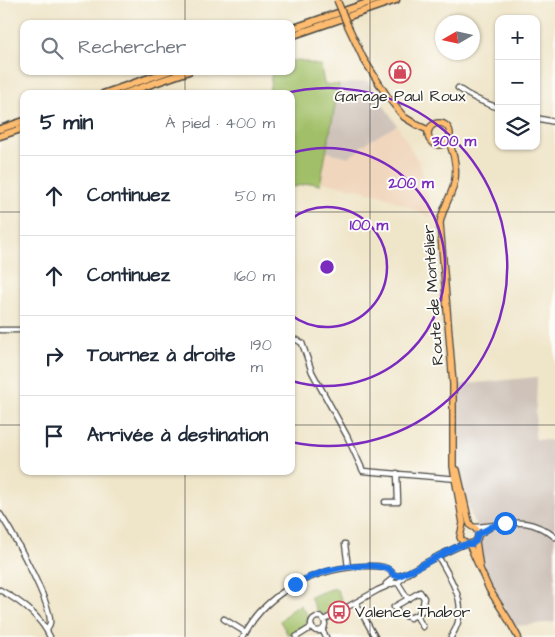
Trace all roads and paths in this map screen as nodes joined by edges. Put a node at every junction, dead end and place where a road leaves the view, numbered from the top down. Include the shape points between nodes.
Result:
1 (337, 0) edge
2 (376, 0) edge
3 (396, 0) edge
4 (295, 28) edge
5 (295, 35) edge
6 (157, 75) edge
7 (177, 75) edge
8 (458, 88) dead end
9 (114, 90) edge
10 (134, 90) edge
11 (495, 107) edge
12 (540, 119) edge
13 (20, 122) edge
14 (555, 122) edge
15 (0, 129) edge
16 (20, 129) edge
17 (428, 130) junction
18 (0, 136) edge
19 (448, 140) junction
20 (0, 330) edge
21 (20, 330) edge
22 (295, 340) edge
23 (397, 473) junction
24 (457, 479) junction
25 (386, 502) dead end
26 (0, 514) edge
27 (497, 524) junction
28 (472, 526) junction
29 (463, 528) junction
30 (460, 534) junction
31 (477, 538) junction
32 (555, 538) edge
33 (345, 544) dead end
34 (468, 544) junction
35 (438, 556) junction
36 (348, 567) junction
37 (480, 568) junction
38 (396, 579) junction
39 (0, 590) edge
40 (408, 599) junction
41 (356, 603) junction
42 (416, 615) junction
43 (224, 619) dead end
44 (324, 620) junction
45 (312, 627) junction
46 (423, 627) dead end
47 (47, 630) junction
48 (322, 630) junction
49 (244, 635) edge
50 (50, 637) edge
51 (296, 637) edge
52 (326, 637) edge
53 (375, 637) edge
54 (451, 637) edge
55 (518, 637) edge

1 - 17 main road, bridge via 363,58 387,96 404,117
2 - 4 highway
3 - 5 highway
6 - 9 highway
7 - 10 highway
8 - 11 street via 476,100
12 - 14 street
13 - 15 highway
16 - 18 highway
17 - 19 main road via 428,138 433,143 440,145
17 - 19 main road via 432,124 443,123 450,131
19 - 24 main road, Route de Montélier via 455,158 456,175 440,223
20 - 21 street
22 - 23 street via 302,343 312,372 363,470
23 - 24 street
23 - 25 street via 398,502
24 - 28 main road, Route de Montélier
24 - 29 main road, Route de Montélier
26 - 47 street via 47,607 50,626
27 - 28 street
27 - 31 street
27 - 32 street via 531,524
28 - 29 main road
28 - 31 main road, Route de Montélier via 478,532
29 - 30 main road
30 - 34 main road, Route de Montélier via 461,540
30 - 35 street via 455,544
31 - 34 main road
31 - 37 main road, Route de Montélier
33 - 36 street
34 - 35 street
34 - 37 main road, Route de Montélier
35 - 38 street
35 - 54 street via 460,597 460,618
36 - 38 street via 385,567
36 - 49 street via 327,571 291,587 260,612
37 - 55 main road, Route de Montélier
38 - 40 street
38 - 41 street
39 - 47 street via 34,614
40 - 42 street via 420,592 424,598 422,611
40 - 42 street via 394,607 410,618
41 - 44 street
41 - 53 street
42 - 46 street
43 - 49 street
44 - 45 street via 314,618
44 - 48 street
45 - 48 street
45 - 51 street
47 - 50 street
48 - 52 street

